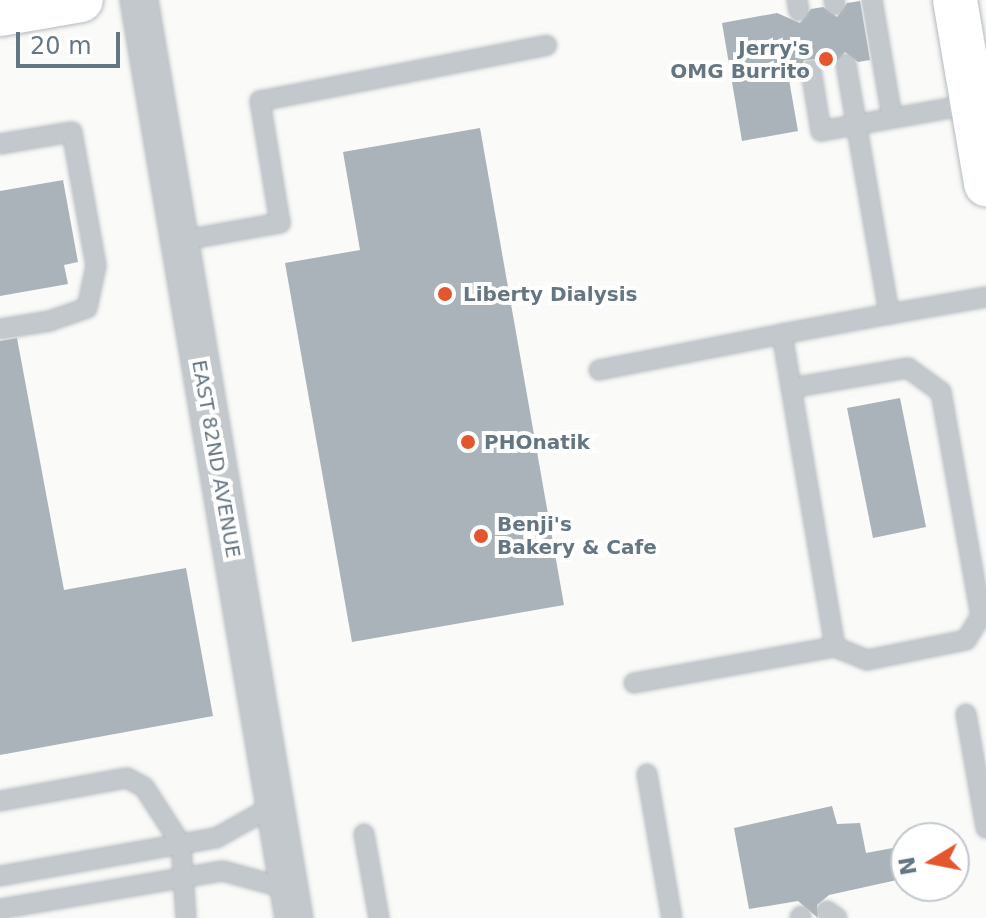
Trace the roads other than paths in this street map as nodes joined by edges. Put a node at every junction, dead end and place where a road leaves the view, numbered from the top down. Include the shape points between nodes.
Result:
1 (81, 0) edge
2 (139, 0) edge
3 (872, 0) edge
4 (955, 0) edge
5 (0, 14) edge
6 (547, 45) dead end
7 (846, 64) dead end
8 (811, 70) dead end
9 (973, 104) junction
10 (892, 117) junction
11 (857, 124) junction
12 (0, 144) edge
13 (986, 184) edge
14 (179, 241) junction
15 (986, 297) edge
16 (889, 314) junction
17 (0, 329) edge
18 (782, 334) junction
19 (599, 370) dead end
20 (791, 388) junction
21 (835, 647) junction
22 (634, 683) dead end
23 (966, 714) dead end
24 (647, 774) dead end
25 (0, 801) edge
26 (275, 805) junction
27 (986, 828) edge
28 (364, 834) dead end
29 (181, 844) junction
30 (0, 876) edge
31 (187, 877) junction
32 (292, 904) edge
33 (0, 909) edge
34 (186, 918) edge
35 (379, 918) edge
36 (672, 918) edge

1 - 5 main road
2 - 14 street, EAST 82ND AVENUE
3 - 10 lane
4 - 9 main road
6 - 14 lane via 260,101 280,223
7 - 11 lane
8 - 11 lane via 821,131
9 - 10 lane
9 - 13 main road
10 - 11 lane
11 - 16 lane
12 - 17 lane via 72,132 96,266 87,308
14 - 26 street, EAST 82ND AVENUE
15 - 16 lane
16 - 18 lane
18 - 19 lane
18 - 20 lane
20 - 21 lane
20 - 21 lane via 908,368 941,392 981,616 966,640 867,660
21 - 22 lane
23 - 27 lane
24 - 36 lane
25 - 29 lane via 127,778 144,787
26 - 29 lane via 216,838
26 - 32 street, EAST 82ND AVENUE
28 - 35 lane
29 - 30 lane
29 - 31 lane
31 - 32 lane via 223,871
31 - 33 lane
31 - 34 lane

